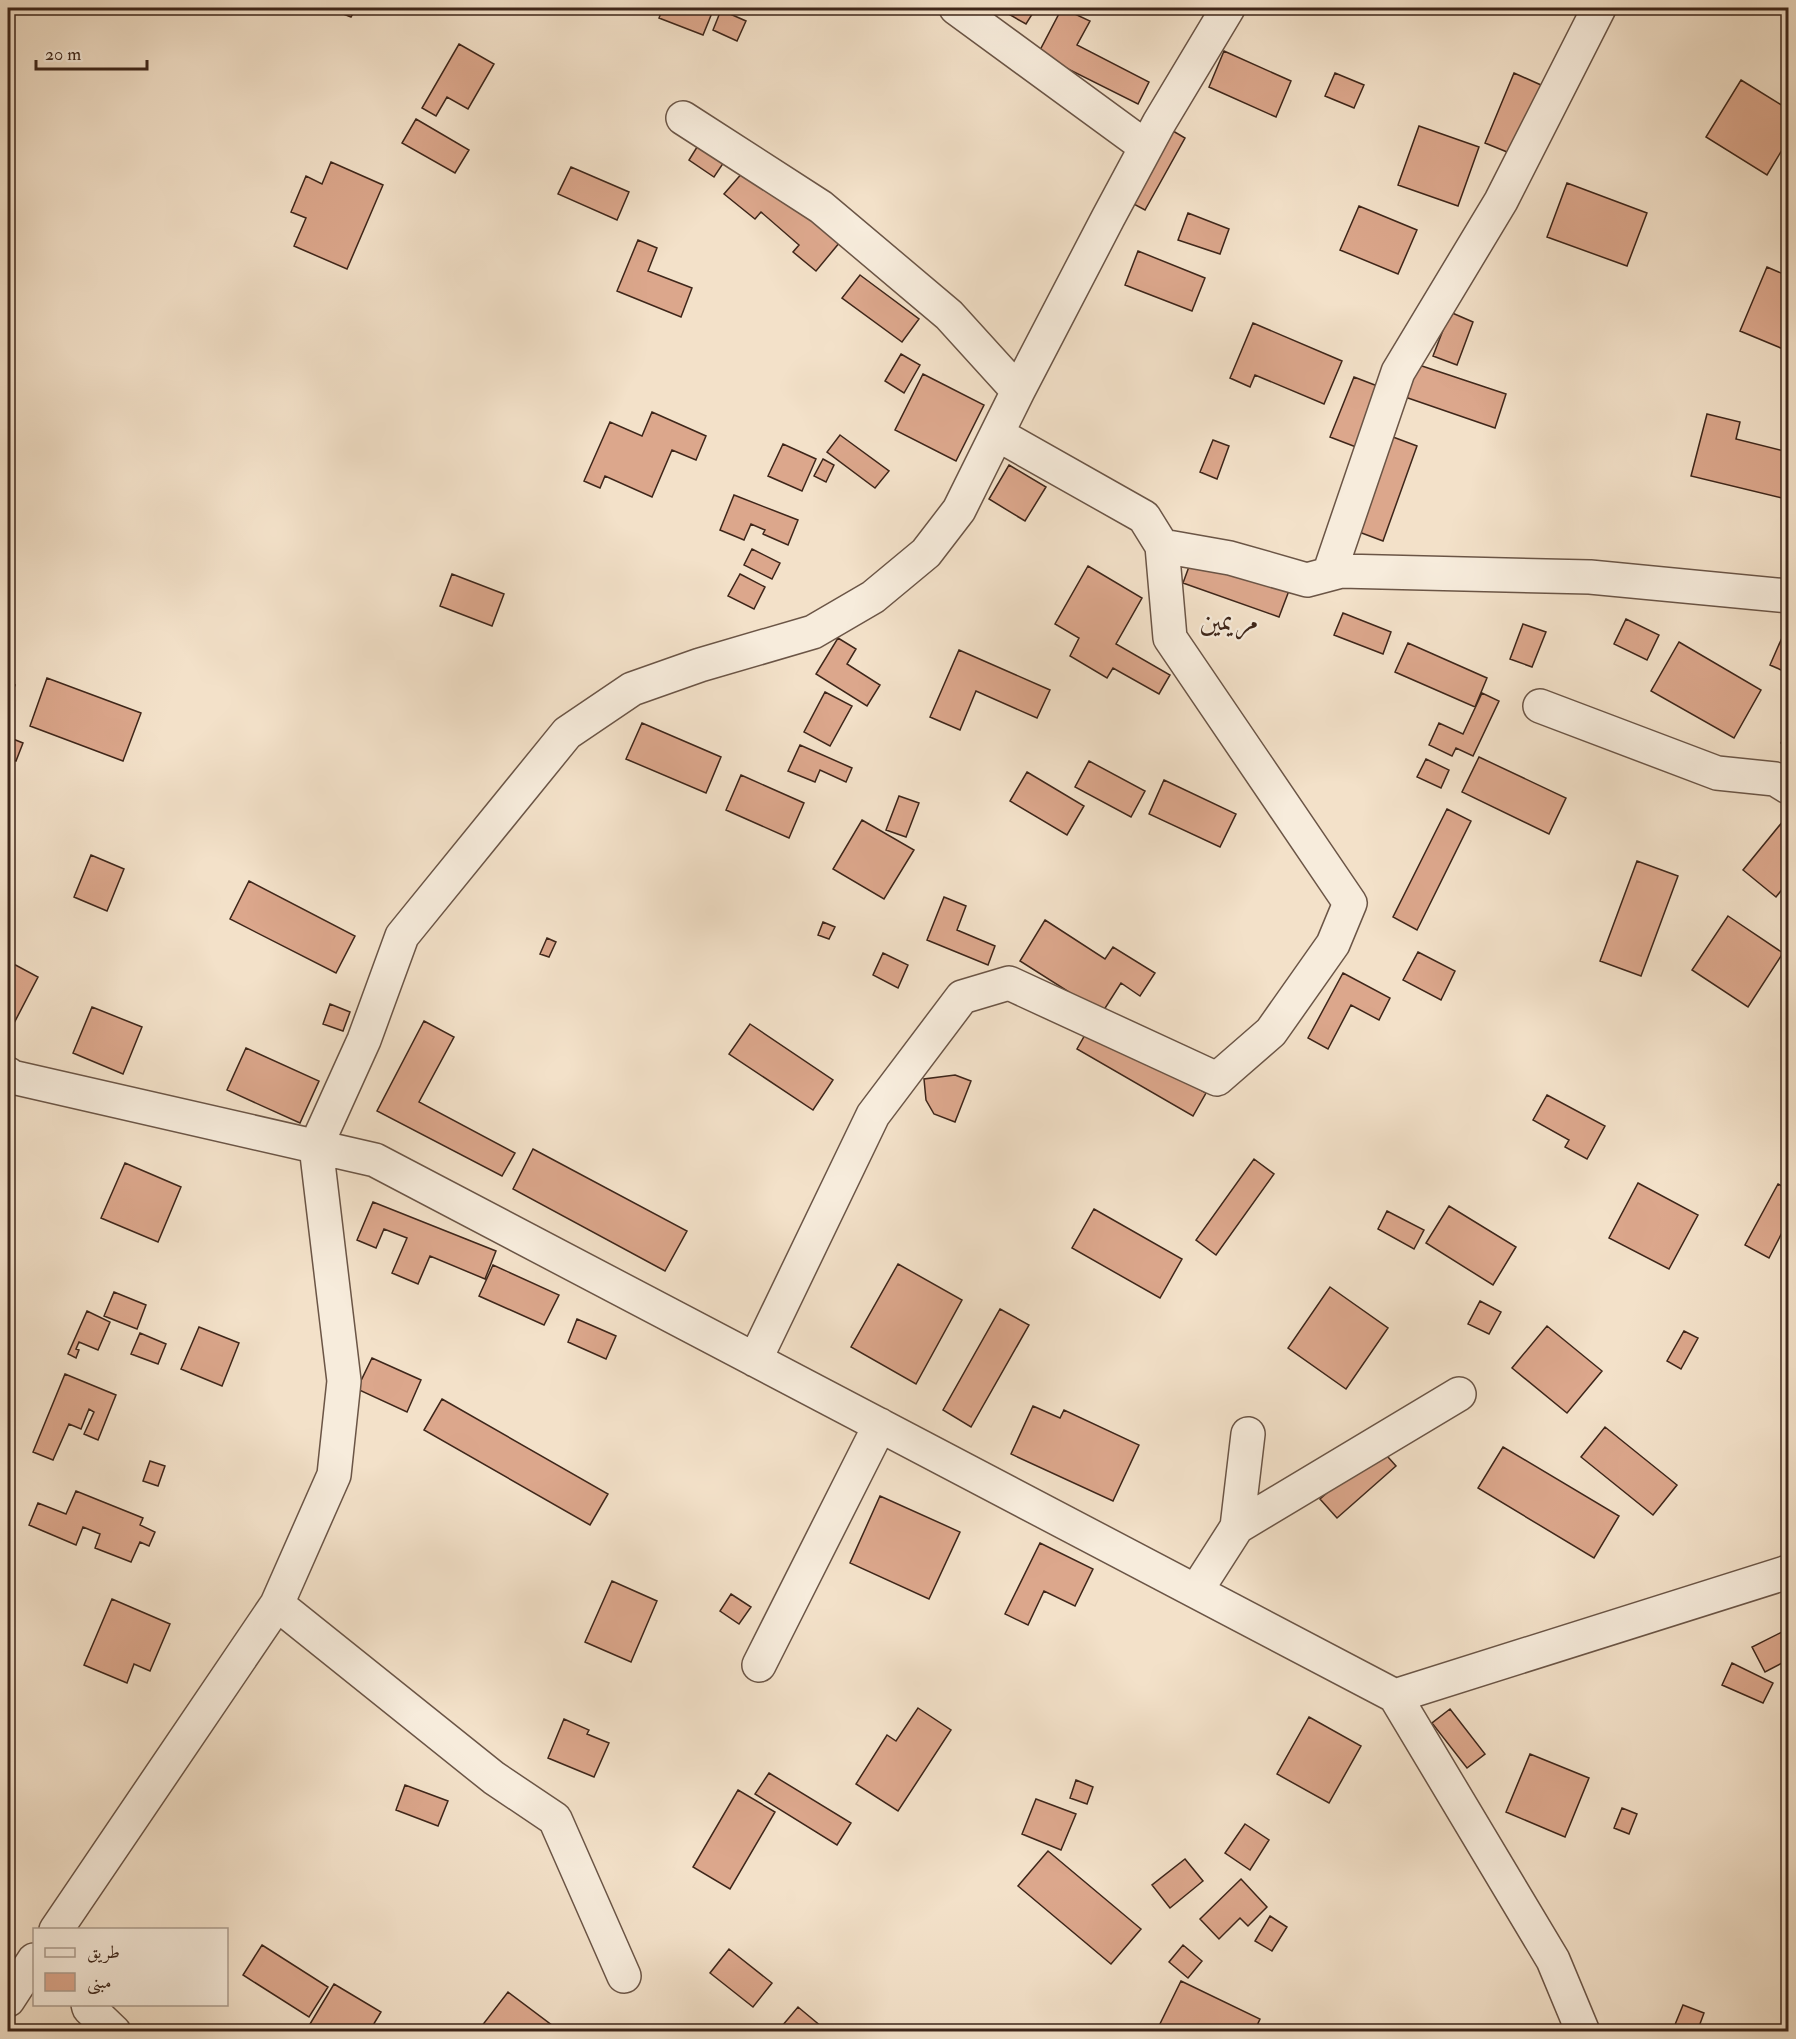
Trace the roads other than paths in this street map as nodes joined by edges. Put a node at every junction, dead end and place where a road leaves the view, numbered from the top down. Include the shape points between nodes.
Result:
1 (956, 8) edge
2 (1228, 8) edge
3 (1599, 8) edge
4 (683, 118) dead end
5 (1146, 147) junction
6 (1018, 391) junction
7 (997, 434) junction
8 (1162, 546) junction
9 (1329, 574) junction
10 (1788, 596) edge
11 (1540, 706) dead end
12 (1788, 787) edge
13 (8, 1074) edge
14 (316, 1146) junction
15 (755, 1360) junction
16 (1459, 1394) dead end
17 (880, 1425) junction
18 (1248, 1434) dead end
19 (1237, 1527) junction
20 (1788, 1572) edge
21 (1196, 1591) junction
22 (277, 1604) junction
23 (759, 1665) dead end
24 (1395, 1696) junction
25 (62, 1926) edge
26 (33, 1962) edge
27 (624, 1976) dead end
28 (8, 2000) edge
29 (88, 2006) edge
30 (114, 2031) edge
31 (1582, 2031) edge

1 - 5 street
2 - 5 street
3 - 9 street via 1501,201 1398,372
4 - 6 street via 821,207 950,315
5 - 6 street
6 - 7 street
7 - 8 street via 1144,517
7 - 14 street via 959,510 926,553 873,597 813,632 632,689 567,733 402,936 364,1040
8 - 9 street via 1230,558 1307,580
8 - 15 street via 1170,638 1350,903 1333,944 1271,1032 1217,1079 1010,983 962,997 873,1115
9 - 10 street via 1341,571 1590,577
11 - 12 street via 1717,773 1775,779
13 - 14 street
14 - 15 street via 375,1160
14 - 22 street via 344,1381 334,1475
15 - 17 street
16 - 19 street
17 - 21 street
17 - 23 street
18 - 19 street
19 - 21 street
20 - 24 street
21 - 24 street
22 - 25 street
22 - 27 street via 494,1778 555,1819
24 - 31 street via 1553,1960
26 - 28 street
29 - 30 street

